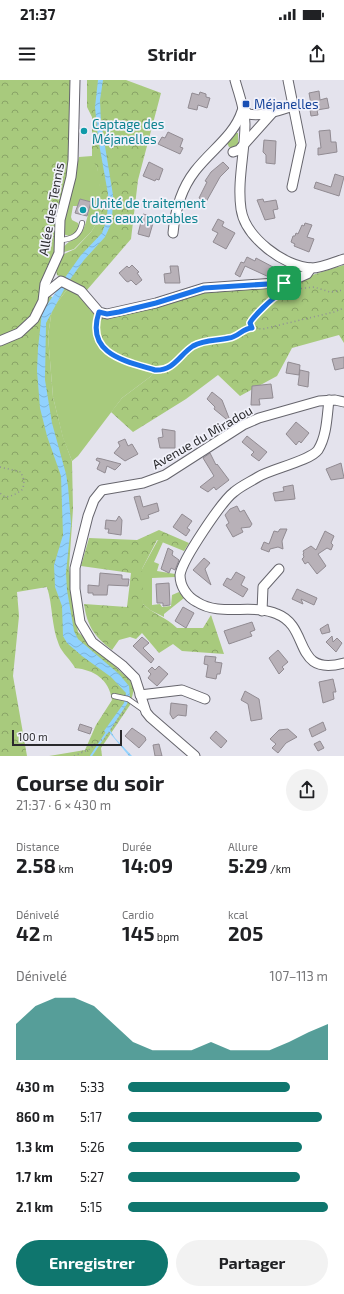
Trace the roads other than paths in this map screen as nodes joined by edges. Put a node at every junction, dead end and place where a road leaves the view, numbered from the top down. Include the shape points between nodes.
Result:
1 (75, 80) edge
2 (234, 80) edge
3 (288, 80) edge
4 (294, 106) junction
5 (243, 108) junction
6 (273, 112) junction
7 (245, 123) junction
8 (260, 125) junction
9 (227, 136) junction
10 (244, 140) junction
11 (233, 152) junction
12 (210, 155) junction
13 (242, 166) junction
14 (292, 187) dead end
15 (82, 223) dead end
16 (173, 233) dead end
17 (61, 240) junction
18 (344, 259) edge
19 (311, 268) junction
20 (46, 293) junction
21 (0, 341) edge
22 (330, 400) junction
23 (344, 402) edge
24 (279, 569) dead end
25 (262, 611) junction
26 (344, 663) edge
27 (140, 695) junction
28 (114, 696) dead end
29 (205, 699) dead end
30 (143, 711) junction
31 (195, 756) edge

1 - 17 street, Allée des Tennis via 74,160 60,220
2 - 5 street
3 - 4 street
4 - 6 street
4 - 14 street via 301,145
5 - 6 street via 248,114 255,115
5 - 7 street
5 - 9 street via 237,124
6 - 8 street
7 - 8 street via 250,131
7 - 10 street
8 - 10 street
9 - 10 street via 236,130 241,131
9 - 12 street
10 - 11 street via 239,150
10 - 13 street
11 - 12 street via 223,151
11 - 13 street
12 - 16 street via 195,171 182,193 176,209
13 - 19 street via 241,211 250,230 270,251 295,264
15 - 17 lane via 76,235
17 - 20 street, Allée des Tennis via 58,257 45,284
18 - 19 street
19 - 20 street via 307,274 284,283 209,287 107,314 99,312 81,291 66,282 61,281
20 - 21 street, Allée des Tennis via 41,308 30,324 20,333
22 - 23 street, Avenue du Miradou
22 - 25 street via 318,450 303,459 260,476 234,492 222,504 181,570 182,586 198,603
22 - 27 street, Avenue du Miradou via 250,421 165,475 142,483 102,490 94,500 75,568 75,590 80,622 98,647 135,678
24 - 25 street via 263,587
25 - 26 street via 277,613 286,619 313,662 327,667
27 - 29 street via 182,690
27 - 30 street, Avenue du Miradou
28 - 30 lane via 128,699
30 - 31 street, Avenue du Miradou

